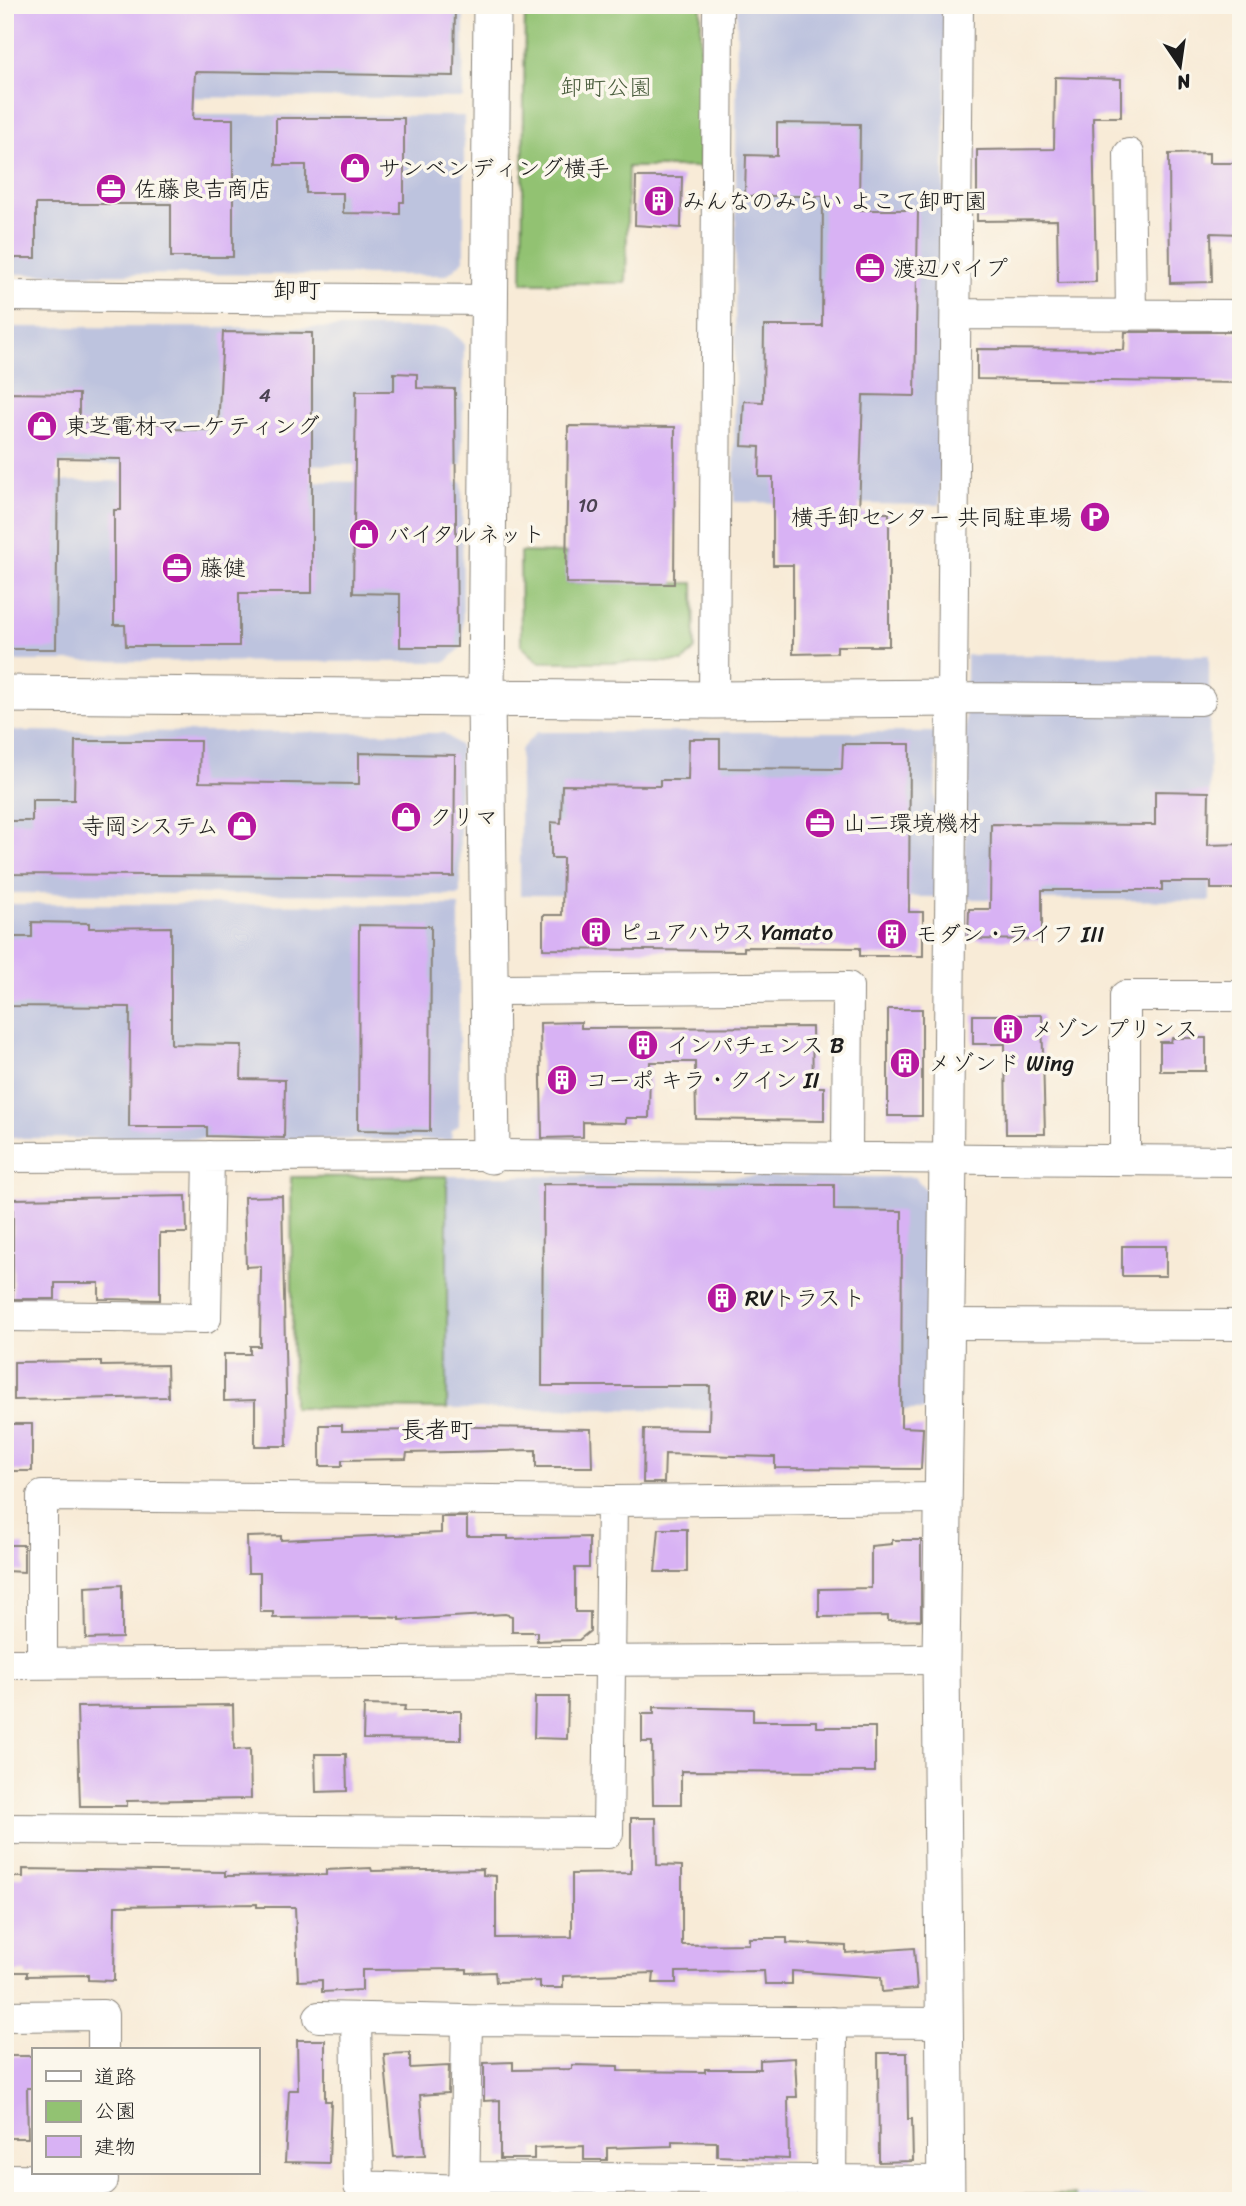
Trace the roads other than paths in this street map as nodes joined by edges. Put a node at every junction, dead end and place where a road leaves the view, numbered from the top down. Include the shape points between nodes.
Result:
1 (492, 5) edge
2 (718, 5) edge
3 (958, 5) edge
4 (1129, 155) dead end
5 (5, 296) edge
6 (491, 300) junction
7 (957, 314) junction
8 (1131, 314) junction
9 (1241, 315) edge
10 (5, 694) edge
11 (486, 696) junction
12 (953, 698) junction
13 (714, 700) junction
14 (1200, 700) dead end
15 (487, 990) junction
16 (1241, 996) edge
17 (491, 1155) junction
18 (209, 1156) junction
19 (5, 1157) edge
20 (847, 1157) junction
21 (948, 1157) junction
22 (1125, 1159) junction
23 (1241, 1161) edge
24 (5, 1316) edge
25 (945, 1324) junction
26 (1241, 1325) edge
27 (942, 1498) junction
28 (612, 1501) junction
29 (941, 1660) junction
30 (609, 1663) junction
31 (5, 1664) edge
32 (42, 1664) junction
33 (5, 1829) edge
34 (5, 2016) edge
35 (319, 2017) dead end
36 (356, 2018) junction
37 (467, 2020) junction
38 (832, 2022) junction
39 (945, 2023) junction
40 (103, 2048) edge
41 (5, 2179) edge
42 (103, 2185) edge
43 (464, 2189) edge
44 (831, 2191) edge
45 (946, 2191) edge

1 - 6 street
2 - 13 street
3 - 7 street
4 - 8 street
5 - 6 street
6 - 11 street
7 - 8 street
7 - 12 street
8 - 9 street
10 - 11 street
11 - 13 street
11 - 15 street
12 - 13 street
12 - 14 street
12 - 21 street
15 - 17 street
15 - 20 street via 848,987
16 - 22 street via 1125,996
17 - 18 street
17 - 20 street
18 - 19 street
18 - 24 street via 206,1318
20 - 21 street
21 - 22 street
21 - 25 street
22 - 23 street
25 - 26 street
25 - 27 street
27 - 28 street
27 - 29 street
28 - 30 street
28 - 32 street via 42,1496
29 - 30 street
29 - 39 street
30 - 32 street
30 - 33 street via 608,1833
31 - 32 street
34 - 40 street via 103,2015
35 - 36 street
36 - 37 street
36 - 43 street via 359,2186
37 - 38 street
37 - 43 street
38 - 39 street
38 - 44 street
39 - 45 street
41 - 42 street
43 - 44 street
44 - 45 street

